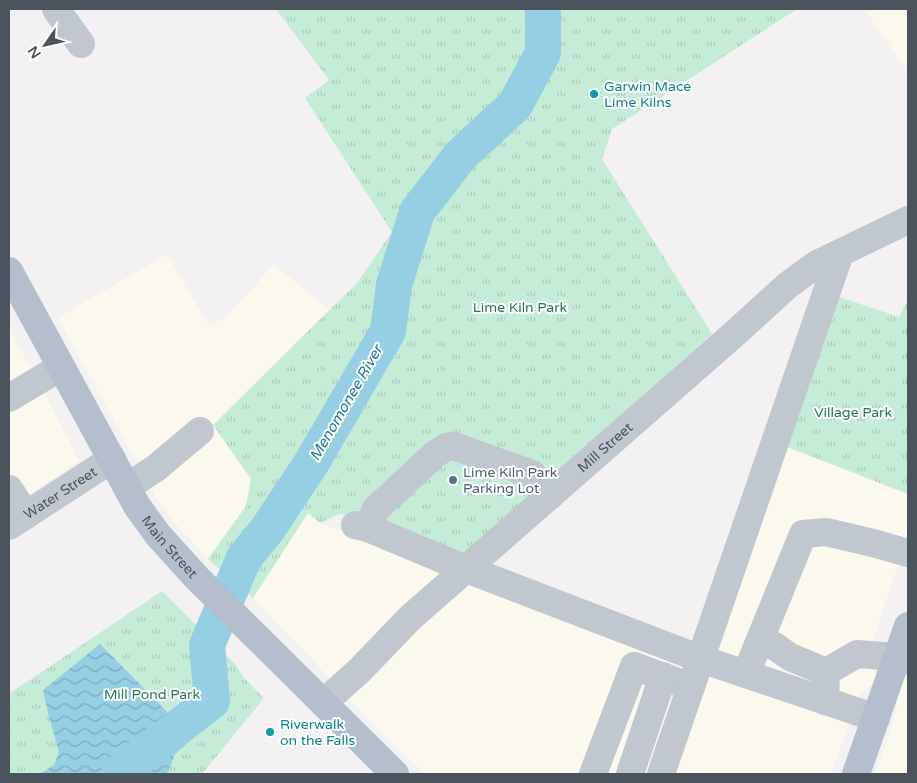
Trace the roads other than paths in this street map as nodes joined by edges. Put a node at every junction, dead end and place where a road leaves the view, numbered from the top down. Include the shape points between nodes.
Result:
1 (56, 9) edge
2 (81, 44) dead end
3 (908, 220) edge
4 (840, 253) junction
5 (13, 288) edge
6 (61, 367) junction
7 (9, 398) edge
8 (200, 431) dead end
9 (112, 459) junction
10 (127, 487) junction
11 (9, 489) edge
12 (550, 496) junction
13 (17, 521) edge
14 (908, 553) edge
15 (466, 569) junction
16 (908, 626) edge
17 (758, 644) junction
18 (701, 659) junction
19 (903, 659) edge
20 (826, 672) junction
21 (746, 674) junction
22 (663, 676) junction
23 (691, 687) junction
24 (825, 701) junction
25 (323, 702) junction
26 (876, 718) junction
27 (395, 774) edge
28 (593, 774) edge
29 (630, 774) edge
30 (661, 774) edge
31 (856, 774) edge

1 - 2 street
3 - 4 street, Mill Street
4 - 12 street, Mill Street via 817,264 788,285
4 - 18 street
5 - 6 main road, Main Street
6 - 7 street
6 - 9 main road, Main Street
8 - 10 street via 156,468
9 - 10 main road, Main Street
9 - 13 street, Water Street
10 - 25 main road, Main Street via 158,535 197,578
11 - 13 street
12 - 15 street, Mill Street
12 - 15 street via 532,474 454,446 446,447 376,509 362,527
14 - 17 street via 826,532 802,534
15 - 18 street
15 - 25 street, Mill Street
16 - 19 main road
17 - 20 street via 773,646 790,658
17 - 21 street
18 - 21 street
18 - 23 street
19 - 20 street via 856,654
19 - 26 main road
20 - 24 street
21 - 24 street
22 - 23 street
22 - 28 street via 634,666
22 - 29 street
23 - 30 street
24 - 26 street
25 - 27 main road, Main Street
26 - 31 main road

